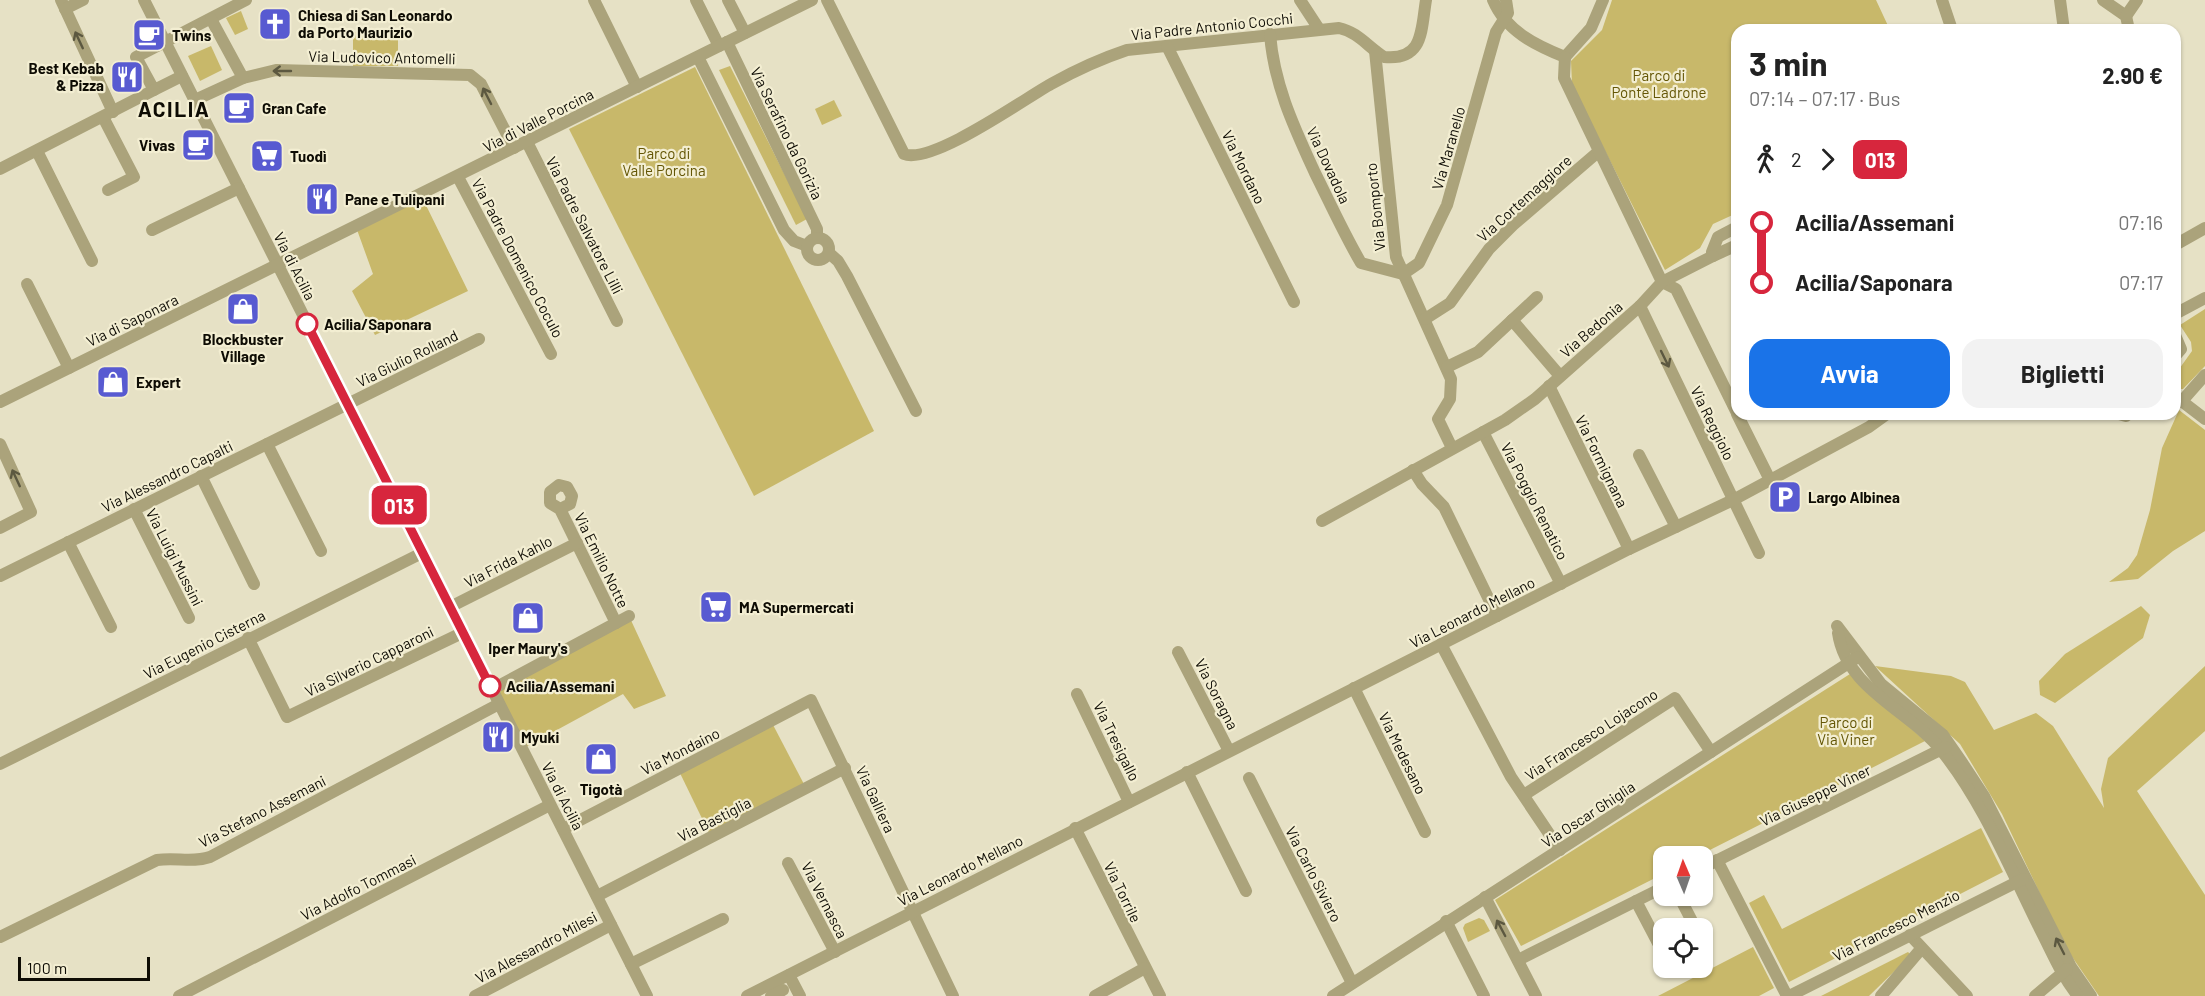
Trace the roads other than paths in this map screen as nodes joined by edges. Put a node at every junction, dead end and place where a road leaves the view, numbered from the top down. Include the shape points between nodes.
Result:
1 (83, 0) edge
2 (144, 0) edge
3 (594, 0) edge
4 (696, 0) edge
5 (728, 0) edge
6 (810, 0) edge
7 (827, 0) edge
8 (1300, 0) edge
9 (1426, 0) edge
10 (1493, 0) edge
11 (1506, 0) edge
12 (1603, 0) edge
13 (1942, 0) edge
14 (2060, 0) edge
15 (2103, 0) edge
16 (2138, 0) edge
17 (243, 1) edge
18 (63, 4) edge
19 (2126, 16) junction
20 (211, 20) junction
21 (1504, 20) junction
22 (1950, 24) edge
23 (2063, 24) edge
24 (2128, 24) edge
25 (1319, 29) junction
26 (745, 33) junction
27 (1270, 34) junction
28 (166, 42) junction
29 (723, 44) junction
30 (1167, 46) junction
31 (1375, 51) junction
32 (698, 57) junction
33 (1565, 57) junction
34 (182, 76) junction
35 (243, 78) junction
36 (637, 87) junction
37 (154, 90) junction
38 (195, 100) junction
39 (108, 114) junction
40 (526, 142) junction
41 (514, 148) junction
42 (37, 151) junction
43 (1598, 152) junction
44 (0, 169) edge
45 (458, 177) junction
46 (239, 189) junction
47 (108, 190) dead end
48 (2205, 228) edge
49 (152, 230) dead end
50 (1731, 230) edge
51 (812, 242) junction
52 (2181, 242) edge
53 (1731, 248) edge
54 (829, 253) junction
55 (1713, 256) junction
56 (92, 261) dead end
57 (278, 266) junction
58 (1403, 274) junction
59 (1662, 282) junction
60 (27, 284) dead end
61 (1537, 297) dead end
62 (2205, 298) edge
63 (1294, 302) dead end
64 (1640, 306) junction
65 (2181, 311) edge
66 (1425, 319) junction
67 (1512, 320) junction
68 (617, 321) dead end
69 (479, 339) dead end
70 (551, 354) dead end
71 (1447, 367) junction
72 (69, 368) junction
73 (2205, 375) edge
74 (1560, 376) junction
75 (1548, 386) junction
76 (2181, 396) edge
77 (2181, 401) edge
78 (0, 402) edge
79 (1731, 402) edge
80 (348, 404) junction
81 (916, 411) dead end
82 (2205, 419) edge
83 (1740, 420) edge
84 (1879, 420) edge
85 (1483, 432) junction
86 (0, 444) edge
87 (267, 444) junction
88 (1452, 448) junction
89 (1640, 455) dead end
90 (1413, 470) junction
91 (201, 476) junction
92 (1770, 480) junction
93 (1733, 500) junction
94 (134, 509) junction
95 (560, 509) dead end
96 (1322, 522) dead end
97 (1676, 527) junction
98 (0, 528) edge
99 (68, 542) junction
100 (578, 543) junction
101 (1629, 549) junction
102 (321, 551) dead end
103 (422, 553) junction
104 (1759, 553) dead end
105 (0, 576) edge
106 (254, 584) dead end
107 (1561, 584) junction
108 (452, 606) junction
109 (629, 616) dead end
110 (1497, 616) junction
111 (189, 618) dead end
112 (616, 623) junction
113 (111, 627) dead end
114 (464, 632) junction
115 (248, 638) junction
116 (1441, 644) junction
117 (1178, 652) dead end
118 (1354, 688) junction
119 (492, 690) junction
120 (1077, 694) dead end
121 (811, 700) joint
122 (499, 705) junction
123 (1946, 747) junction
124 (1229, 751) junction
125 (1711, 752) junction
126 (0, 764) edge
127 (845, 768) junction
128 (1187, 772) junction
129 (1249, 778) dead end
130 (1524, 795) junction
131 (1129, 802) junction
132 (550, 805) junction
133 (1075, 828) junction
134 (563, 829) junction
135 (1425, 832) dead end
136 (1560, 850) junction
137 (1717, 860) junction
138 (788, 862) dead end
139 (1713, 862) edge
140 (2020, 880) junction
141 (1246, 891) dead end
142 (1653, 892) edge
143 (597, 896) junction
144 (1485, 897) junction
145 (1636, 901) junction
146 (912, 911) junction
147 (723, 919) dead end
148 (1446, 921) junction
149 (611, 925) junction
150 (1653, 933) edge
151 (1910, 935) junction
152 (0, 938) edge
153 (1921, 950) junction
154 (835, 952) junction
155 (1518, 960) junction
156 (631, 964) junction
157 (1145, 968) junction
158 (2066, 970) junction
159 (789, 975) junction
160 (1352, 983) junction
161 (179, 996) edge
162 (475, 996) edge
163 (646, 996) edge
164 (747, 996) edge
165 (800, 996) edge
166 (952, 996) edge
167 (1095, 996) edge
168 (1160, 996) edge
169 (1333, 996) edge
170 (1484, 996) edge
171 (1536, 996) edge
172 (1788, 996) edge
173 (1881, 996) edge
174 (1967, 996) edge
175 (2035, 996) edge
176 (2078, 996) edge
177 (2091, 996) edge

1 - 18 street
2 - 28 street, Via di Acilia
3 - 36 street
4 - 29 street, Via Serafino da Gorizia
5 - 26 street
6 - 26 street, Via di Valle Porcina
7 - 30 street, Via Padre Antonio Cocchi via 904,154 910,156 952,141 1097,60 1126,50
8 - 25 street
9 - 31 street, Via Padre Antonio Cocchi via 1419,42 1410,54 1393,58
10 - 21 street
11 - 21 street, Via Maranello via 1508,13
12 - 33 street via 1591,28
13 - 22 street
14 - 23 street
15 - 19 street
16 - 19 street
17 - 20 street
39 -> 18 street
19 - 24 street
20 - 28 street
20 - 35 street
21 - 33 street via 1529,40
21 - 58 street, Via Maranello via 1496,32 1447,205 1419,263
25 - 27 street, Via Padre Antonio Cocchi
25 - 31 street, Via Padre Antonio Cocchi via 1347,29
26 - 29 street, Via di Valle Porcina
27 - 30 street, Via Padre Antonio Cocchi
27 - 58 street, Via Dovadola via 1281,97 1345,236 1361,263
28 - 34 street, Via di Acilia
28 - 37 street via 136,57
29 - 32 street, Via di Valle Porcina
29 - 51 street, Via Serafino da Gorizia via 818,229
30 - 63 street, Via Mordano
31 - 58 street, Via Bomporto via 1390,213 1396,257
32 - 36 street, Via di Valle Porcina
32 - 51 street via 784,230 794,242
33 - 43 street via 1564,78
34 - 37 street
34 - 38 street, Via di Acilia
35 - 38 street, Via Ludovico Antomelli
41 -> 35 street, Via Ludovico Antomelli via 481,84 470,75 276,70
36 - 40 street, Via di Valle Porcina
37 - 39 street
38 - 46 street, Via di Acilia
39 - 42 street
39 - 47 street via 134,177
40 - 41 street, Via di Valle Porcina
40 - 68 street, Via Padre Salvatore Lilli
41 - 45 street, Via di Valle Porcina
42 - 44 street
42 - 56 street
43 - 59 street
43 - 66 street, Via Cortemaggiore via 1513,225 1489,249 1450,303
45 - 57 street, Via di Valle Porcina
45 - 70 street, Via Padre Domenico Coculo
46 - 49 street
46 - 57 street, Via di Acilia
48 - 52 street
50 - 55 street via 1718,237
51 - 54 street via 828,244
51 - 54 street via 808,254 814,260 823,260
53 - 55 street
54 - 81 street via 847,276
55 - 59 street
57 - 72 street, Via di Saponara
57 - 80 street, Via di Acilia
58 - 66 street, Via Bomporto
59 - 64 street, Via Bedonia
59 - 79 street via 1676,289
60 - 72 street
61 - 67 street
62 - 65 street
64 - 74 street, Via Bedonia
64 -> 93 street, Via Reggiolo
66 - 71 street, Via Bomporto
67 - 71 street via 1478,352
67 - 74 street
69 - 80 street, Via Giulio Rolland
71 - 88 street, Via Bomporto via 1450,399 1438,419
72 - 78 street, Via di Saponara
73 - 76 street
74 - 75 street, Via Bedonia
75 - 85 street, Via Bedonia
75 - 101 street, Via Formignana
77 - 82 street
80 - 87 street, Via Alessandro Capalti
80 - 103 street, Via di Acilia
83 - 92 street
84 - 92 street, Via Leonardo Mellano
85 - 88 street, Via Bedonia
85 - 107 street, Via Poggio Renatico
98 -> 86 street via 31,512
87 - 91 street, Via Alessandro Capalti
87 - 102 street
88 - 90 street, Via Bedonia
89 - 97 street
90 - 96 street, Via Bedonia
90 - 110 street via 1444,507
91 - 94 street, Via Alessandro Capalti
91 - 106 street
92 - 93 street, Via Leonardo Mellano
93 - 97 street, Via Leonardo Mellano
93 - 104 street, Via Reggiolo
94 - 99 street, Via Alessandro Capalti
94 - 111 street, Via Luigi Mussini
95 - 100 street, Via Emilio Notte
97 - 101 street, Via Leonardo Mellano
99 - 105 street, Via Alessandro Capalti
99 - 113 street
100 - 108 street, Via Frida Kahlo
100 - 112 street, Via Emilio Notte
101 - 107 street, Via Leonardo Mellano
103 - 108 street, Via di Acilia
103 - 115 street, Via Eugenio Cisterna
107 - 110 street, Via Leonardo Mellano
108 - 114 street, Via di Acilia
109 - 112 street
110 - 116 street, Via Leonardo Mellano
112 - 119 street
114 - 115 street, Via Silverio Capparoni via 287,717
114 - 119 street, Via di Acilia
115 - 126 street, Via Eugenio Cisterna
116 - 118 street, Via Leonardo Mellano
116 - 130 street
117 - 124 street, Via Soragna
118 - 124 street, Via Leonardo Mellano
118 - 135 street, Via Medesano
119 - 122 street, Via di Acilia
120 - 131 street, Via Tresigallo
121 - 127 street, Via Galliera
121 - 134 street, Via Mondaino
122 - 132 street, Via di Acilia
122 - 152 street, Via Stefano Assemani via 210,857 198,861 157,860
123 - 125 street, Via Oscar Ghiglia via 1943,735 1854,660
123 - 137 street, Via Giuseppe Viner
123 - 140 street
124 - 128 street, Via Leonardo Mellano
125 - 130 street, Via Francesco Lojacono via 1675,698
125 - 136 street, Via Oscar Ghiglia
127 - 143 street, Via Bastiglia
127 - 146 street, Via Galliera
128 - 131 street, Via Leonardo Mellano
128 - 141 street
129 - 160 street, Via Carlo Siviero
130 - 136 street
131 - 133 street, Via Leonardo Mellano
132 - 134 street, Via di Acilia
132 - 161 street, Via Adolfo Tommasi
133 - 146 street, Via Leonardo Mellano
133 - 157 street, Via Torrile
134 - 143 street, Via di Acilia
136 - 144 street, Via Oscar Ghiglia
137 - 139 street, Via Giuseppe Viner
137 - 172 street
138 - 154 street, Via Vernasca
140 - 151 street, Via Francesco Menzio
140 - 158 street
142 - 145 street
143 - 149 street, Via di Acilia
144 - 148 street, Via Oscar Ghiglia
155 -> 144 street
145 - 150 street
145 - 155 street
146 - 154 street, Via Leonardo Mellano
146 - 166 street, Via Galliera
147 - 156 street
148 - 160 street, Via Oscar Ghiglia
148 - 170 street
149 - 156 street, Via di Acilia
149 - 162 street, Via Alessandro Milesi
151 - 153 street
151 - 172 street, Via Francesco Menzio
153 - 173 street
153 - 174 street
154 - 159 street, Via Leonardo Mellano
155 - 171 street
156 - 163 street, Via di Acilia
157 - 167 street
157 - 168 street, Via Torrile
158 - 175 street
158 - 176 street
158 - 177 street
159 - 164 street, Via Leonardo Mellano
159 - 165 street
160 - 169 street, Via Oscar Ghiglia

